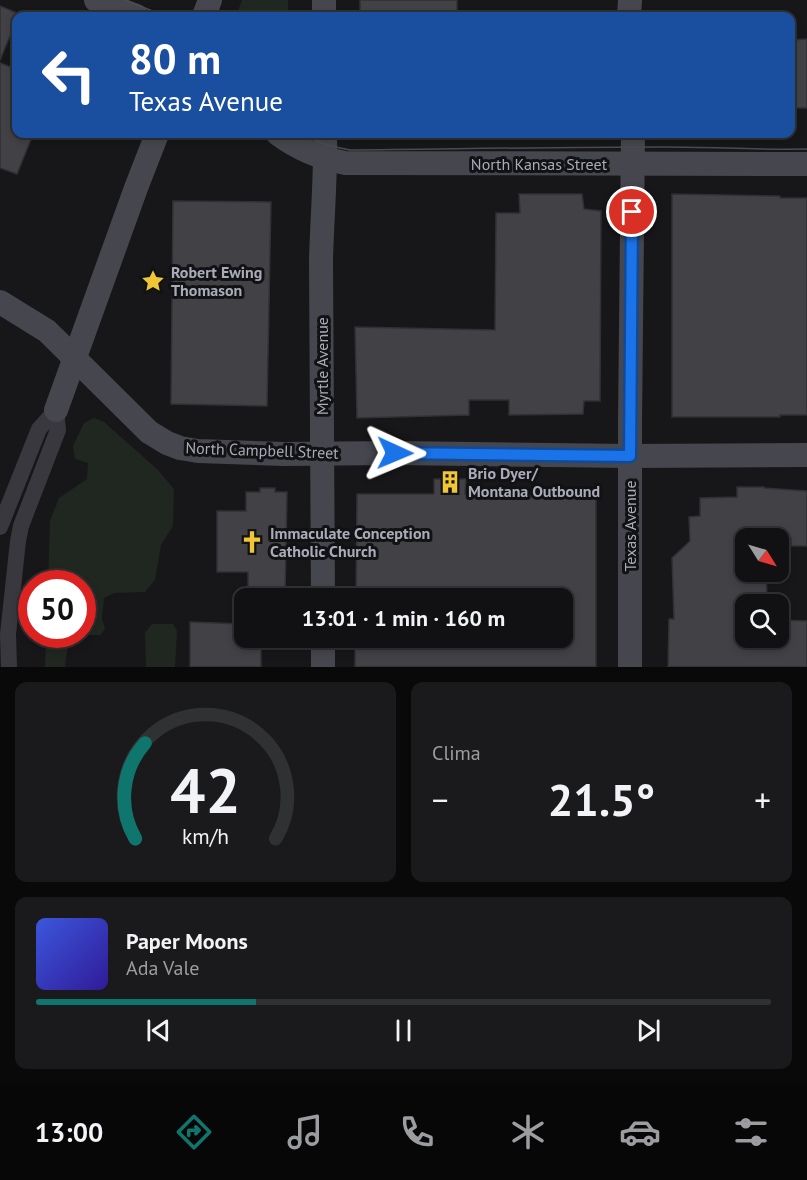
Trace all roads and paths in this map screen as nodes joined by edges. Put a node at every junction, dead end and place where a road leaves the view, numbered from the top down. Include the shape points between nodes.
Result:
1 (96, 0) edge
2 (126, 12) edge
3 (155, 138) edge
4 (284, 138) edge
5 (326, 138) edge
6 (633, 138) edge
7 (326, 159) junction
8 (632, 164) junction
9 (807, 164) edge
10 (0, 302) edge
11 (75, 359) junction
12 (56, 410) junction
13 (321, 454) junction
14 (807, 455) edge
15 (630, 456) junction
16 (0, 527) edge
17 (323, 588) edge
18 (4, 633) edge
19 (323, 648) edge
20 (9, 667) edge
21 (323, 667) edge
22 (630, 667) edge

1 - 2 main road
3 - 11 main road
4 - 7 main road, North Kansas Street
5 - 7 main road, Myrtle Avenue
6 - 8 main road, Texas Avenue
7 - 8 main road, North Kansas Street via 345,163
7 - 13 main road, Myrtle Avenue via 322,216
8 - 9 main road, North Kansas Street
8 - 15 main road, Texas Avenue
10 - 11 main road, North Campbell Street via 47,331
11 - 12 main road
11 - 13 main road, North Campbell Street via 149,432 167,443 202,451
12 - 16 street via 39,429
12 - 18 street via 58,430 21,526
13 - 15 main road, North Campbell Street
13 - 17 main road, Myrtle Avenue
14 - 15 main road, North Campbell Street
15 - 22 main road, Texas Avenue
18 - 20 street
19 - 21 main road

